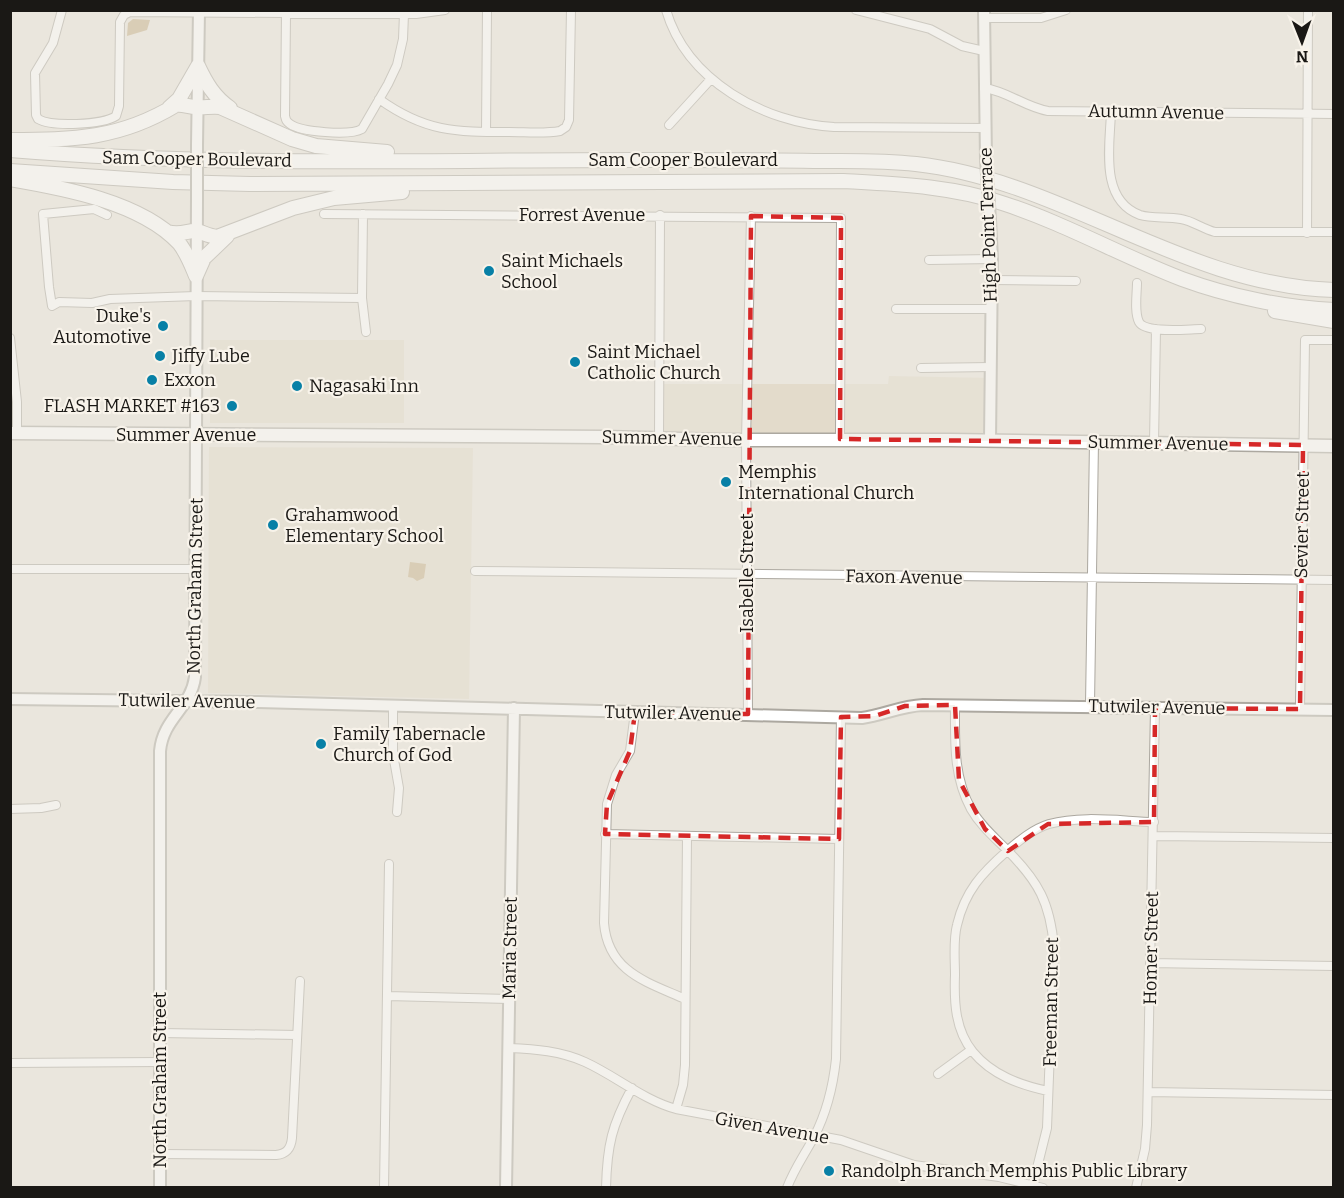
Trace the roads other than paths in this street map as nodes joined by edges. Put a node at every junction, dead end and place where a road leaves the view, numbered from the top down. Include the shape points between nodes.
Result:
1 (62, 10) edge
2 (445, 10) edge
3 (487, 10) edge
4 (570, 10) edge
5 (666, 10) edge
6 (856, 10) edge
7 (1066, 10) edge
8 (1308, 10) edge
9 (199, 12) edge
10 (286, 13) junction
11 (404, 14) junction
12 (984, 14) edge
13 (984, 51) junction
14 (198, 66) junction
15 (711, 79) junction
16 (984, 88) junction
17 (378, 99) junction
18 (198, 108) junction
19 (166, 111) junction
20 (1111, 112) junction
21 (236, 113) junction
22 (1307, 113) junction
23 (1334, 114) edge
24 (669, 125) dead end
25 (985, 128) junction
26 (486, 132) junction
27 (10, 140) edge
28 (10, 150) edge
29 (458, 161) junction
30 (10, 171) edge
31 (10, 179) edge
32 (626, 183) junction
33 (324, 214) dead end
34 (363, 214) junction
35 (107, 215) dead end
36 (660, 215) junction
37 (751, 216) junction
38 (196, 231) junction
39 (233, 231) junction
40 (167, 232) junction
41 (1334, 232) edge
42 (1307, 233) junction
43 (992, 259) junction
44 (929, 260) dead end
45 (1217, 268) junction
46 (196, 276) junction
47 (1183, 279) junction
48 (992, 280) junction
49 (1076, 281) dead end
50 (1334, 282) edge
51 (1137, 283) dead end
52 (1334, 290) edge
53 (196, 296) junction
54 (362, 298) junction
55 (896, 309) dead end
56 (991, 309) junction
57 (1334, 310) edge
58 (1334, 321) edge
59 (1201, 329) dead end
60 (1156, 330) junction
61 (366, 332) dead end
62 (10, 338) edge
63 (1334, 340) edge
64 (991, 367) junction
65 (921, 368) dead end
66 (14, 413) edge
67 (14, 434) edge
68 (197, 436) junction
69 (659, 439) junction
70 (840, 439) junction
71 (746, 440) junction
72 (990, 440) junction
73 (1094, 441) junction
74 (1154, 442) junction
75 (1303, 445) junction
76 (1334, 446) edge
77 (10, 569) edge
78 (196, 569) junction
79 (475, 571) dead end
80 (747, 575) junction
81 (1092, 578) junction
82 (1300, 580) junction
83 (1334, 580) edge
84 (10, 699) edge
85 (186, 700) junction
86 (955, 705) junction
87 (1090, 705) junction
88 (393, 706) junction
89 (514, 708) junction
90 (1155, 708) junction
91 (1300, 709) junction
92 (1334, 710) edge
93 (634, 712) junction
94 (748, 714) junction
95 (841, 717) junction
96 (56, 804) dead end
97 (10, 809) edge
98 (397, 812) dead end
99 (1154, 822) junction
100 (605, 834) junction
101 (687, 836) junction
102 (1154, 836) junction
103 (839, 838) junction
104 (1334, 838) edge
105 (1008, 851) junction
106 (389, 864) dead end
107 (1150, 963) junction
108 (1334, 966) edge
109 (300, 981) dead end
110 (387, 996) junction
111 (509, 999) junction
112 (685, 999) junction
113 (160, 1033) junction
114 (297, 1035) junction
115 (509, 1048) junction
116 (971, 1050) junction
117 (160, 1062) junction
118 (10, 1063) edge
119 (938, 1074) dead end
120 (632, 1088) junction
121 (1048, 1091) junction
122 (1148, 1092) junction
123 (1334, 1095) edge
124 (676, 1109) junction
125 (815, 1136) junction
126 (160, 1154) junction
127 (1034, 1185) junction
128 (160, 1188) edge
129 (384, 1188) edge
130 (507, 1188) edge
131 (606, 1188) edge
132 (787, 1188) edge
133 (1043, 1188) edge
134 (1136, 1188) edge

1 - 9 street via 53,43 34,73 38,119 49,123 113,119 119,110 122,18 127,14
2 - 11 street
3 - 26 street
4 - 26 street via 569,120 564,129
5 - 15 street via 681,45
6 - 13 street via 930,29 962,46
7 - 12 street via 1041,18
8 - 22 street
9 - 10 street
9 - 14 street, North Graham Street
10 - 11 street
10 - 17 street via 287,122 314,130 360,131
11 - 17 street via 399,58
12 - 13 street, High Point Terrace
13 - 16 street, High Point Terrace
14 - 18 street, North Graham Street
14 - 19 highway via 179,99
14 - 21 highway via 218,100
15 - 24 street
15 - 25 street via 760,109 813,125
16 - 20 street, Autumn Avenue via 1041,110
16 - 25 street, High Point Terrace
17 - 26 street via 429,126
18 - 19 highway via 176,105
18 - 21 highway via 220,107
18 - 38 street, North Graham Street, bridge
19 - 27 highway via 137,126 102,135
20 - 22 street, Autumn Avenue
20 - 42 street via 1111,182 1131,211 1148,217 1186,220 1215,232
21 - 29 highway via 316,146 427,154
22 - 23 street, Autumn Avenue
22 - 42 street
25 - 43 street, High Point Terrace, bridge
28 - 29 highway, Sam Cooper Boulevard via 177,160
29 - 45 highway, Sam Cooper Boulevard via 849,161 939,166 1055,201
30 - 32 highway, Sam Cooper Boulevard via 250,184
31 - 40 highway via 92,197 148,219
32 - 39 highway via 334,198 293,208
32 - 47 highway, Sam Cooper Boulevard via 843,181 903,184 960,193 1003,203
33 - 34 street, Forrest Avenue
34 - 36 street, Forrest Avenue
34 - 54 street
35 - 53 street via 94,209 43,214 52,306 59,302
36 - 37 street, Forrest Avenue
36 - 69 street
37 - 70 street, Forrest Avenue via 841,218
37 - 71 street, Isabelle Street
38 - 39 highway via 217,237
38 - 40 highway via 178,235
38 - 46 street, North Graham Street
39 - 46 highway via 204,258
40 - 46 highway via 189,257
41 - 42 street
43 - 44 street
43 - 48 street, High Point Terrace
45 - 50 highway
45 - 52 highway, Sam Cooper Boulevard via 1263,281
46 - 53 street, North Graham Street
47 - 57 highway, Sam Cooper Boulevard via 1262,301
47 - 58 highway via 1245,303
48 - 49 street
48 - 56 street, High Point Terrace
51 - 60 street via 1139,322
53 - 54 street
53 - 68 street, North Graham Street
54 - 61 street
55 - 56 street
56 - 64 street, High Point Terrace
59 - 60 street
60 - 74 street
62 - 66 street
63 - 75 street, Sevier Street via 1305,340
64 - 65 street
64 - 72 street, High Point Terrace
66 - 67 street
67 - 68 main road, Summer Avenue
68 - 69 main road, Summer Avenue
68 - 78 street, North Graham Street
69 - 71 main road, Summer Avenue
70 - 71 main road, Summer Avenue
70 - 72 main road, Summer Avenue
71 - 80 street, Isabelle Street
72 - 73 main road, Summer Avenue
73 - 74 main road, Summer Avenue
73 - 81 street
74 - 75 main road, Summer Avenue
75 - 76 main road, Summer Avenue
75 - 82 street, Sevier Street
77 - 78 street
78 - 85 street, North Graham Street via 195,677
79 - 80 street, Faxon Avenue
80 - 81 street, Faxon Avenue
80 - 94 street, Isabelle Street
81 - 82 street, Faxon Avenue
81 - 87 street
82 - 83 street, Faxon Avenue
82 - 91 street, Sevier Street
84 - 85 street, Tutwiler Avenue
85 - 88 street, Tutwiler Avenue
85 - 113 street, North Graham Street via 163,734 159,751
86 - 87 street, Tutwiler Avenue
86 - 95 street, Tutwiler Avenue via 905,706 875,716
86 - 105 street, Freeman Street via 959,780 985,829
87 - 90 street, Tutwiler Avenue
88 - 89 street, Tutwiler Avenue
88 - 98 street
89 - 93 street, Tutwiler Avenue
89 - 111 street, Maria Street
90 - 91 street, Tutwiler Avenue
90 - 99 street, Homer Street
91 - 92 street, Tutwiler Avenue
93 - 94 street, Tutwiler Avenue
93 - 100 street via 630,751 616,775 607,804
94 - 95 street, Tutwiler Avenue
95 - 103 street
96 - 97 street
99 - 102 street, Homer Street
99 - 105 street via 1075,820 1048,825 1026,835
100 - 101 street
100 - 112 street via 604,923 608,947 626,970
101 - 103 street
101 - 112 street
102 - 104 street
102 - 107 street, Homer Street
103 - 125 street via 836,1059 830,1098
105 - 116 street via 969,891 956,926 954,1003 959,1027
105 - 121 street, Freeman Street via 1043,895 1052,921
106 - 110 street
107 - 108 street
107 - 122 street, Homer Street
109 - 114 street
110 - 111 street
110 - 129 street
111 - 115 street, Maria Street
112 - 124 street via 684,1075
113 - 114 street
113 - 117 street, North Graham Street
114 - 126 street via 292,1138 287,1152
115 - 120 street, Given Avenue via 537,1049 574,1058
115 - 130 street, Maria Street
116 - 119 street
116 - 121 street via 1004,1077
117 - 118 street
117 - 126 street, North Graham Street
120 - 124 street, Given Avenue
120 - 131 street via 610,1139
121 - 127 street, Freeman Street via 1047,1128
122 - 123 street
122 - 134 street, Homer Street via 1146,1137
124 - 125 street, Given Avenue
125 - 127 street, Given Avenue via 841,1140 914,1166
125 - 132 street
126 - 128 street, North Graham Street
127 - 133 street, Given Avenue

